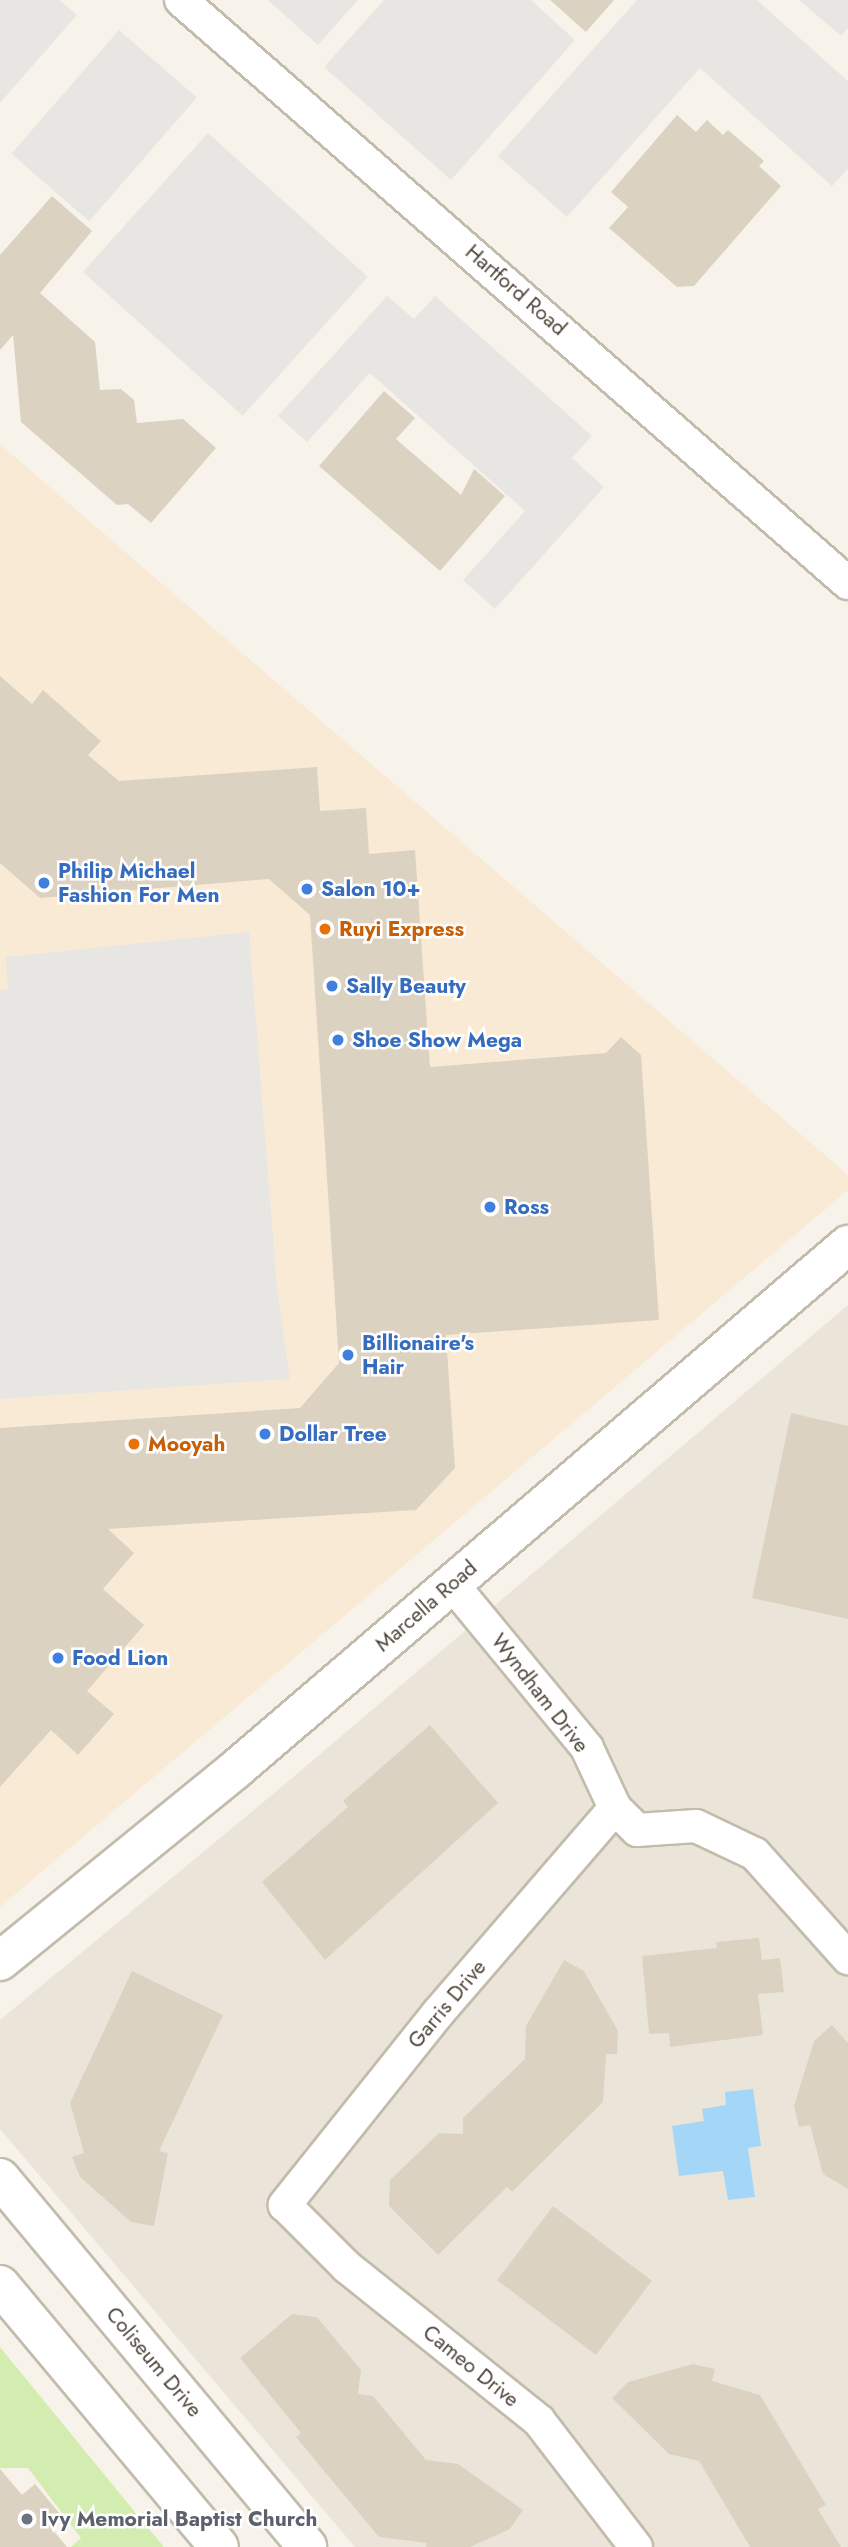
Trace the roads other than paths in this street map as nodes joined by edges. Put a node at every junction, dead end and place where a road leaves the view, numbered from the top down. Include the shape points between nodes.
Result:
1 (181, 0) edge
2 (848, 583) edge
3 (848, 1245) edge
4 (452, 1584) junction
5 (615, 1808) junction
6 (848, 1958) edge
7 (0, 1961) edge
8 (0, 2178) edge
9 (285, 2205) joint
10 (0, 2285) edge
11 (219, 2547) edge
12 (307, 2547) edge
13 (636, 2547) edge

1 - 2 street, Hartford Road
3 - 4 street, Marcella Road
4 - 5 street, Wyndham Drive via 587,1748
4 - 7 street, Marcella Road via 236,1769
5 - 6 street, Wyndham Drive via 636,1830 696,1826 755,1854
5 - 9 street, Garris Drive via 438,2013
8 - 12 street, Coliseum Drive
9 - 13 street, Cameo Drive via 347,2267 539,2421
10 - 11 street

